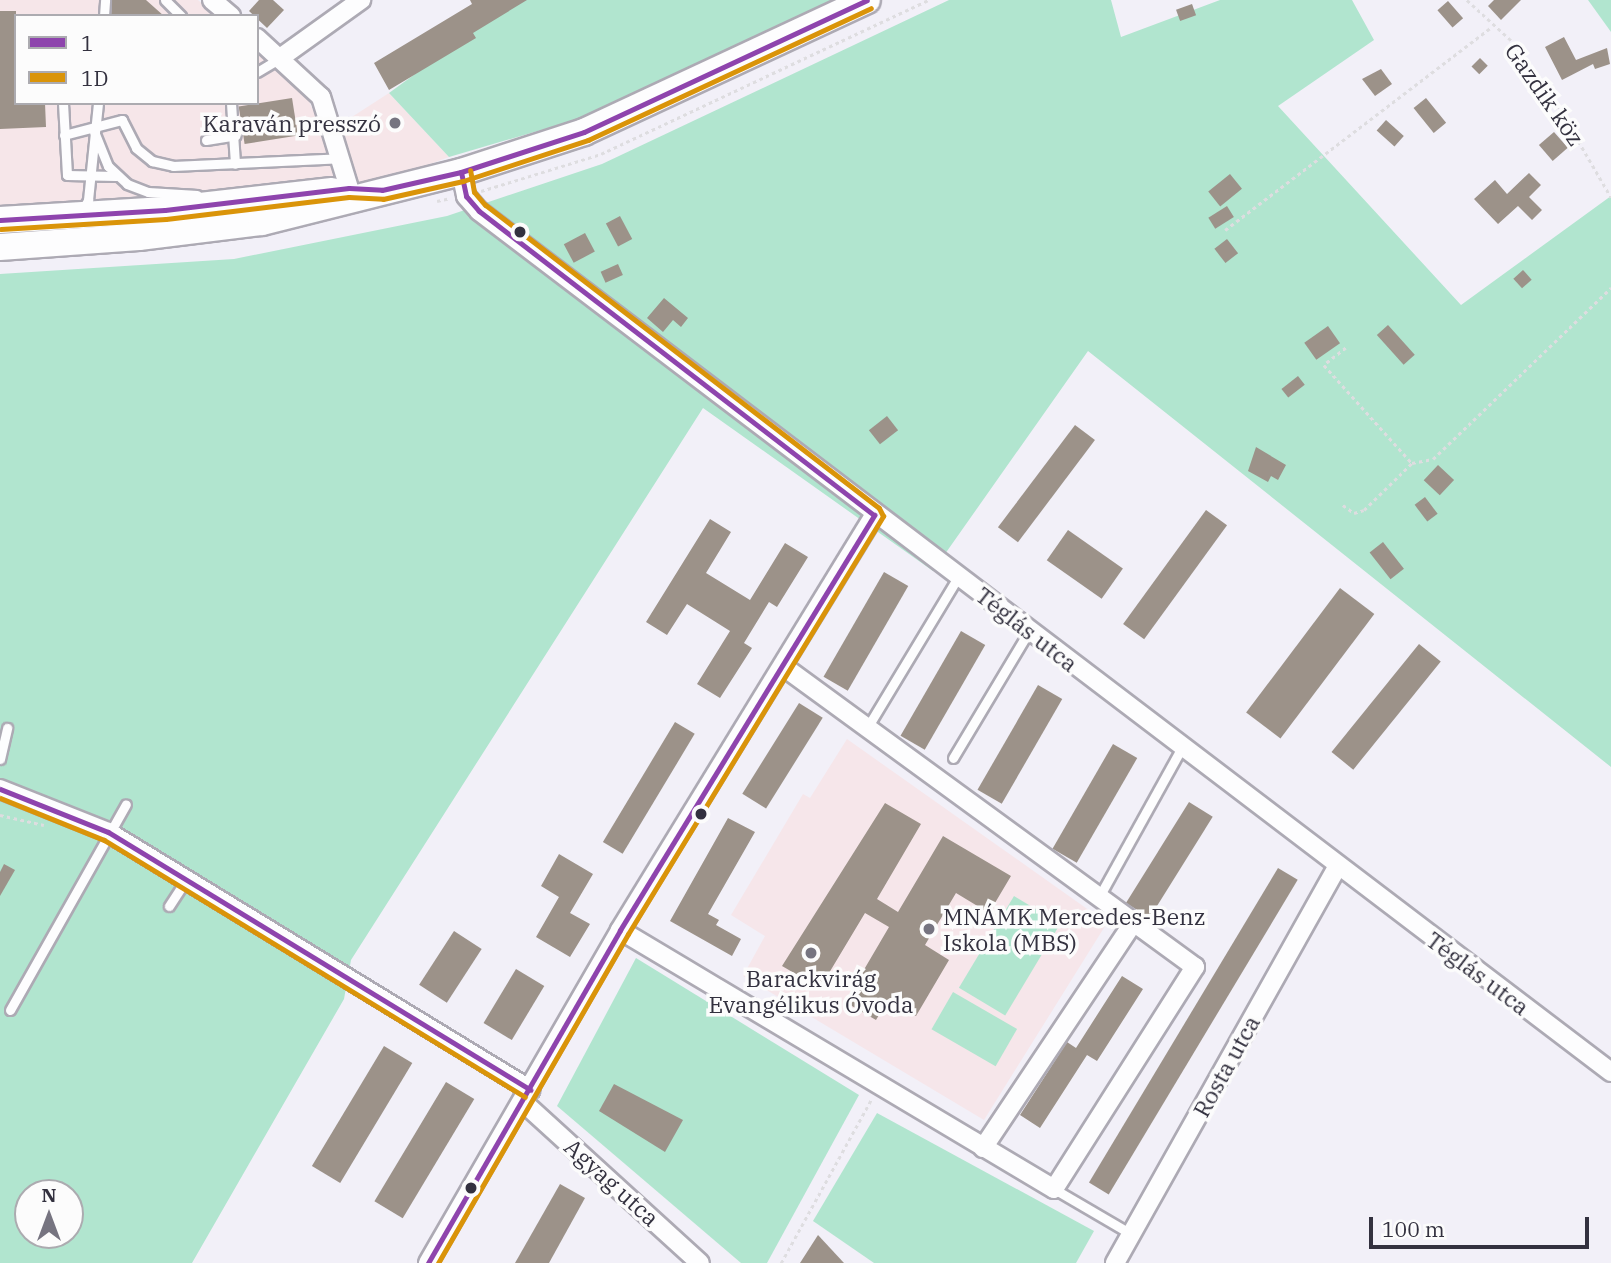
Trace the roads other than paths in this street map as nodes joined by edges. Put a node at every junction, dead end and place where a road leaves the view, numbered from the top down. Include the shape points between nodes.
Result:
1 (165, 0) edge
2 (212, 0) edge
3 (361, 0) edge
4 (867, 0) edge
5 (178, 14) edge
6 (229, 14) edge
7 (259, 40) edge
8 (280, 58) junction
9 (259, 71) edge
10 (63, 105) edge
11 (98, 105) edge
12 (231, 105) edge
13 (93, 129) junction
14 (64, 135) junction
15 (236, 135) junction
16 (206, 140) dead end
17 (342, 158) junction
18 (236, 164) junction
19 (92, 173) junction
20 (116, 176) junction
21 (464, 184) junction
22 (349, 188) junction
23 (382, 190) junction
24 (276, 199) junction
25 (79, 217) junction
26 (0, 220) edge
27 (0, 247) edge
28 (874, 515) junction
29 (958, 577) junction
30 (1029, 631) junction
31 (784, 667) junction
32 (7, 728) dead end
33 (865, 730) junction
34 (1181, 749) junction
35 (953, 758) dead end
36 (0, 759) edge
37 (0, 789) edge
38 (126, 804) dead end
39 (108, 832) junction
40 (1337, 868) junction
41 (186, 880) junction
42 (1098, 898) junction
43 (169, 906) dead end
44 (1133, 923) junction
45 (620, 930) junction
46 (10, 1010) dead end
47 (1611, 1072) edge
48 (527, 1096) junction
49 (983, 1148) junction
50 (1054, 1189) junction
51 (1131, 1234) junction
52 (428, 1263) edge
53 (700, 1263) edge
54 (1115, 1263) edge

1 - 5 lane
2 - 6 street
3 - 8 street
4 - 21 main road
7 - 8 street
8 - 9 lane
8 - 17 street via 321,97
10 - 14 lane
11 - 13 lane
12 - 15 lane
13 - 14 lane
13 - 18 lane via 122,120 136,148 152,161 173,166
13 - 19 lane
13 - 20 lane
14 - 19 lane via 67,175
15 - 16 lane
15 - 18 lane
17 - 18 lane
17 - 22 street
19 - 20 lane
19 - 25 lane via 88,200
20 - 24 lane via 148,192
21 - 23 main road
21 - 28 street, Téglás utca via 479,211
22 - 23 main road
22 - 24 main road
23 - 27 main road via 262,222
24 - 25 main road
25 - 26 main road
28 - 29 street, Téglás utca
28 - 31 street
29 - 30 street, Téglás utca
29 - 33 lane
30 - 34 street, Téglás utca
30 - 35 lane
31 - 33 street
31 - 45 street
32 - 36 lane
33 - 42 street
34 - 40 street, Téglás utca
34 - 42 lane
37 - 39 street, Agyag utca
38 - 39 lane
39 - 41 street, Agyag utca
39 - 46 lane
40 - 47 street, Téglás utca
40 - 51 street, Rosta utca
41 - 43 lane
41 - 48 street, Agyag utca
42 - 44 street
44 - 49 street
44 - 50 street via 1195,967
45 - 48 street
45 - 49 street
48 - 52 street
48 - 53 street, Agyag utca
49 - 50 street
50 - 51 lane
51 - 54 street, Rosta utca

